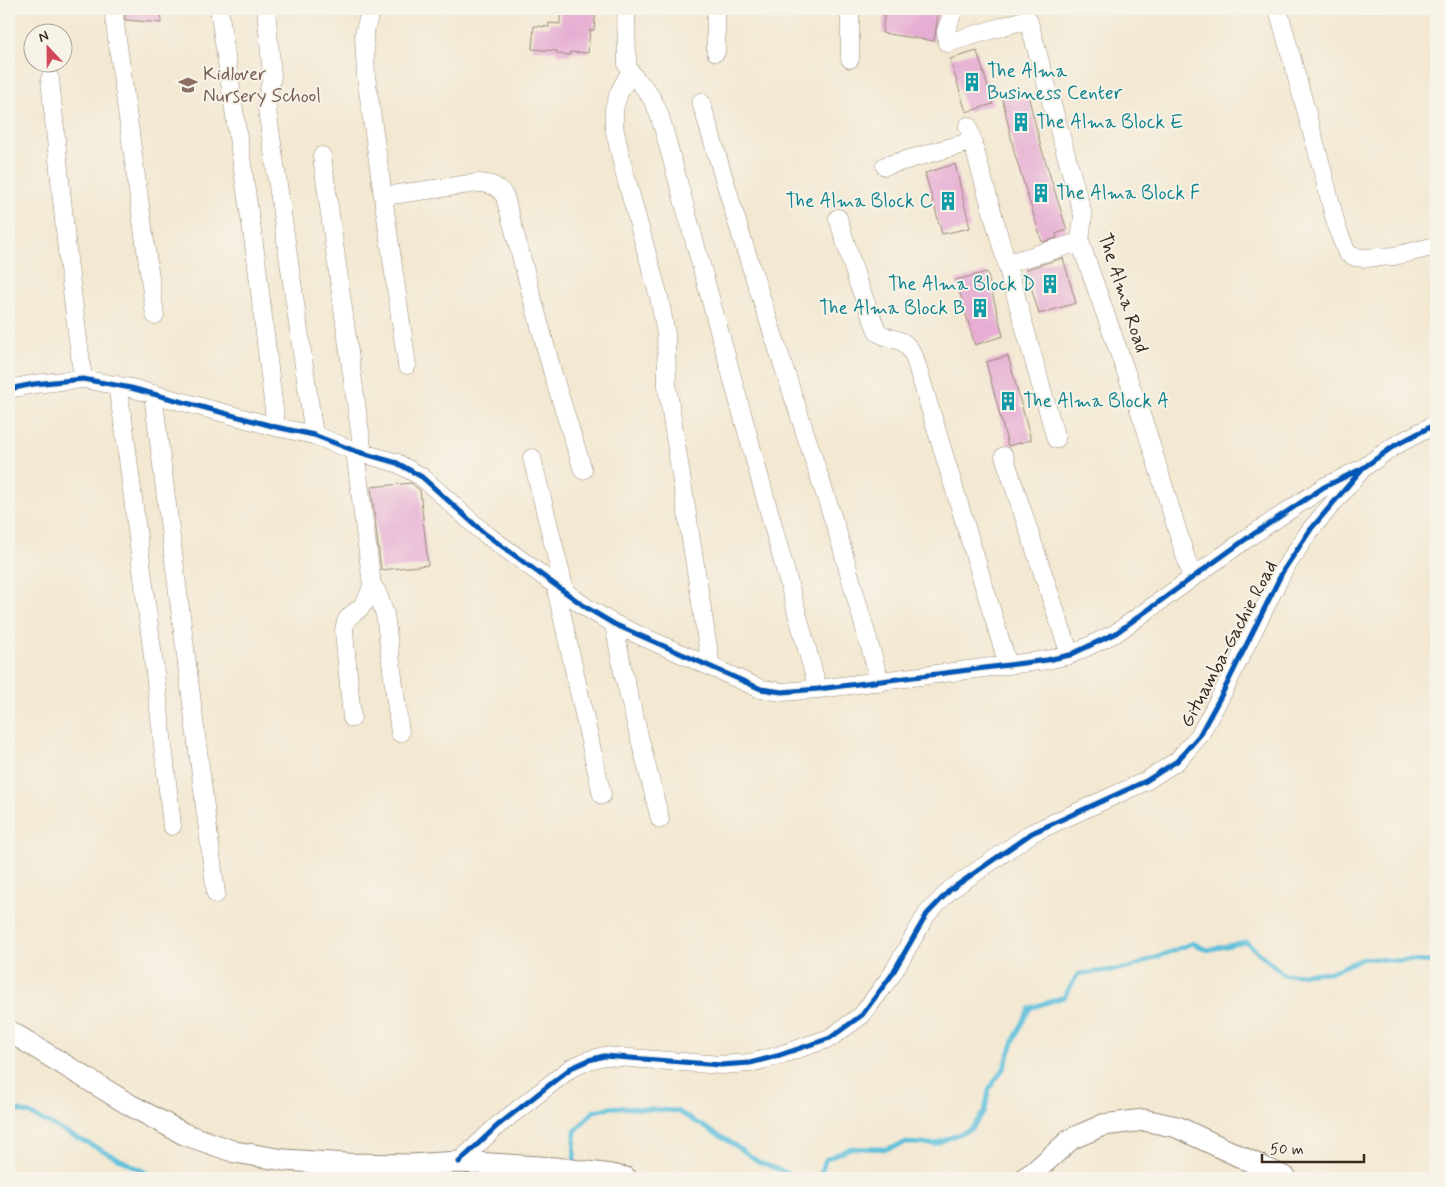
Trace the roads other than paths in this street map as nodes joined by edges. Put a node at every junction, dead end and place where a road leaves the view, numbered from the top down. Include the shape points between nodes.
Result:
1 (113, 9) edge
2 (219, 9) edge
3 (266, 9) edge
4 (371, 9) edge
5 (626, 9) edge
6 (716, 9) edge
7 (850, 9) edge
8 (954, 9) edge
9 (1278, 9) edge
10 (716, 52) dead end
11 (850, 58) dead end
12 (630, 72) junction
13 (50, 79) dead end
14 (700, 102) dead end
15 (322, 156) dead end
16 (885, 166) dead end
17 (384, 196) junction
18 (838, 218) dead end
19 (1080, 242) junction
20 (1436, 246) edge
21 (1008, 263) junction
22 (155, 315) dead end
23 (407, 365) dead end
24 (83, 379) junction
25 (117, 385) junction
26 (9, 389) edge
27 (153, 394) junction
28 (1436, 426) edge
29 (276, 427) junction
30 (314, 435) junction
31 (1056, 439) dead end
32 (359, 452) junction
33 (1004, 456) dead end
34 (532, 458) dead end
35 (1363, 468) junction
36 (583, 470) dead end
37 (1192, 578) junction
38 (372, 585) junction
39 (560, 587) junction
40 (614, 624) junction
41 (1070, 655) junction
42 (1008, 665) junction
43 (711, 667) junction
44 (880, 682) junction
45 (818, 689) junction
46 (352, 718) dead end
47 (400, 733) dead end
48 (602, 795) dead end
49 (660, 819) dead end
50 (172, 826) dead end
51 (216, 894) dead end
52 (9, 1031) edge
53 (460, 1162) junction
54 (346, 1164) junction
55 (412, 1171) edge
56 (315, 1178) edge
57 (626, 1178) edge
58 (1025, 1178) edge
59 (1286, 1178) edge

1 - 22 street
2 - 29 street via 256,258
3 - 30 street via 272,75 266,98 267,109
4 - 17 street via 364,34 364,50
5 - 12 street via 626,52
6 - 10 street
7 - 11 street
8 - 19 street, The Alma Road via 946,31 947,43 1028,18 1083,215
9 - 20 street via 1337,228 1347,252 1354,257 1365,258 1394,256
12 - 43 street via 614,109 614,127 666,334 667,386
12 - 45 street via 656,104 663,126
13 - 24 street
14 - 44 street via 838,534
15 - 32 street
16 - 21 street via 970,134
17 - 23 street
17 - 36 street via 477,183 487,183 501,190
18 - 42 street via 878,333 903,341 914,356
19 - 21 street
19 - 37 street, The Alma Road via 1146,429
21 - 31 street
24 - 25 street
24 - 26 street
25 - 27 street
25 - 50 street
27 - 29 street
27 - 51 street
28 - 35 street, Gituamba-Gachie Road via 1394,446
29 - 30 street
30 - 32 street
32 - 38 street
32 - 39 street via 397,463 422,477 484,533
33 - 41 street
34 - 39 street
35 - 37 street via 1324,487
35 - 53 street, Gituamba-Gachie Road via 1311,529 1283,571 1199,736 1177,761 1146,781 1032,833 950,890 928,914 891,976 862,1015 830,1038 750,1063 721,1065 604,1056 589,1060 571,1068 542,1090 497,1126
37 - 41 street via 1116,634
38 - 46 street via 361,607 345,622
38 - 47 street via 385,614
39 - 40 street
39 - 48 street
40 - 43 street
40 - 49 street
41 - 42 street
42 - 44 street
43 - 45 street via 761,689 782,692
44 - 45 street
52 - 54 main road via 184,1134 235,1152 284,1160
53 - 55 main road
53 - 57 main road via 574,1170
54 - 55 main road
54 - 56 street
58 - 59 main road via 1071,1139 1103,1126 1144,1120 1177,1127

